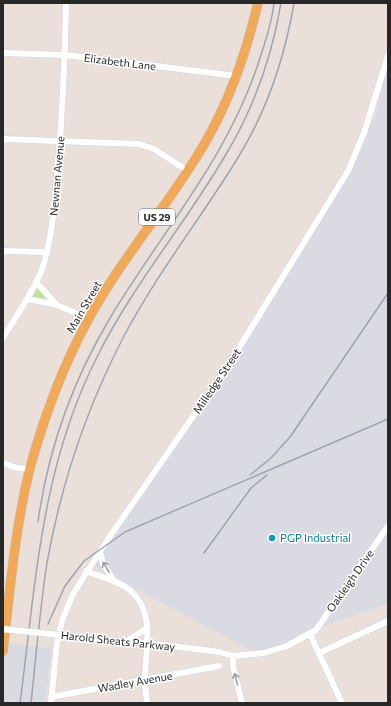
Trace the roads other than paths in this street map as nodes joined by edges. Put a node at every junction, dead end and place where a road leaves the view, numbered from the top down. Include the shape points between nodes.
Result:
1 (66, 3) edge
2 (258, 3) edge
3 (3, 53) edge
4 (65, 55) junction
5 (388, 56) edge
6 (237, 76) junction
7 (3, 139) edge
8 (60, 140) junction
9 (188, 171) junction
10 (3, 251) edge
11 (47, 252) junction
12 (36, 282) junction
13 (28, 298) junction
14 (57, 305) junction
15 (89, 319) junction
16 (3, 338) edge
17 (3, 463) edge
18 (30, 469) junction
19 (388, 526) edge
20 (100, 552) junction
21 (3, 568) edge
22 (13, 568) junction
23 (86, 572) junction
24 (115, 582) junction
25 (3, 587) edge
26 (8, 606) junction
27 (388, 621) edge
28 (147, 628) junction
29 (3, 629) edge
30 (310, 634) junction
31 (125, 642) junction
32 (147, 643) junction
33 (3, 651) edge
34 (319, 653) junction
35 (233, 656) junction
36 (219, 666) dead end
37 (145, 680) junction
38 (51, 700) edge
39 (147, 703) edge
40 (242, 703) edge
41 (342, 703) edge

1 - 4 street, Newnan Avenue
2 - 6 main road, Main Street / US 29
3 - 4 street, Elizabeth Lane
4 - 6 street, Elizabeth Lane
4 - 8 street, Newnan Avenue
5 - 20 street, Milledge Street via 364,133 348,171 226,369
6 - 9 main road, Main Street / US 29 via 214,127
7 - 8 street
8 - 9 street via 139,144 154,149
8 - 11 street, Newnan Avenue
9 - 15 main road, Main Street / US 29
10 - 11 street
11 - 12 street, Newnan Avenue
12 - 13 street, Newnan Avenue
12 - 14 street
13 - 14 street
13 - 16 street, Newnan Avenue
14 - 15 street
15 - 18 main road, Main Street / US 29 via 54,394
17 - 18 street
18 - 22 main road, Main Street / US 29
19 - 30 street, Oakleigh Drive via 316,630
20 - 23 street, Milledge Street
24 -> 20 street via 103,564
21 - 22 main road
22 - 26 main road, Main Street / US 29
23 - 24 street
23 - 38 street, Milledge Street via 62,621
24 - 28 street via 131,591 139,601 146,617
25 - 26 main road
26 - 33 main road, Main Street / US 29
27 - 34 street
28 - 31 street
28 - 32 street
29 - 31 street, Harold Sheats Parkway, bridge
30 - 34 street
30 - 35 street via 287,646 264,653
31 - 32 street, Harold Sheats Parkway
32 - 35 street, Harold Sheats Parkway
32 - 37 street
34 - 41 street
40 -> 35 street
36 - 37 street, Wadley Avenue
37 - 38 street, Wadley Avenue
37 - 39 street

